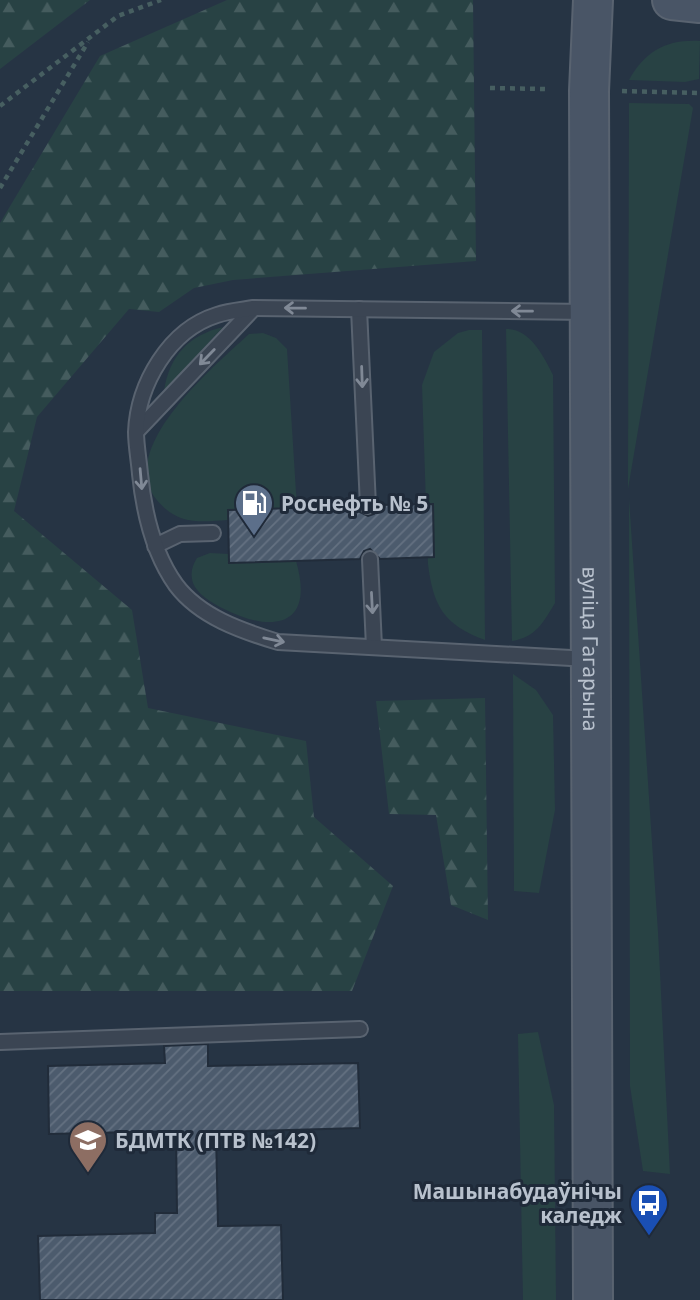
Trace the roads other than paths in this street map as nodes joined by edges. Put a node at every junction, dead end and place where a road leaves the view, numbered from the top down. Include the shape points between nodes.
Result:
1 (593, 0) edge
2 (673, 0) edge
3 (700, 4) edge
4 (254, 308) junction
5 (359, 309) junction
6 (590, 312) junction
7 (136, 431) junction
8 (368, 506) dead end
9 (213, 533) dead end
10 (155, 546) junction
11 (370, 559) dead end
12 (374, 647) junction
13 (592, 659) junction
14 (360, 1029) dead end
15 (0, 1042) edge
16 (593, 1300) edge

1 - 6 main road, вуліца Гагарына
2 - 3 main road
5 -> 4 lane
4 -> 7 lane
4 - 7 lane via 215,315 182,335 162,357 145,387
6 -> 5 lane
5 -> 8 lane
6 - 13 main road, вуліца Гагарына
7 -> 10 lane via 143,502
9 - 10 lane via 180,534
10 -> 12 lane via 177,587 234,629 278,642
11 -> 12 lane
12 - 13 lane
13 - 16 main road, вуліца Гагарына
14 - 15 lane

